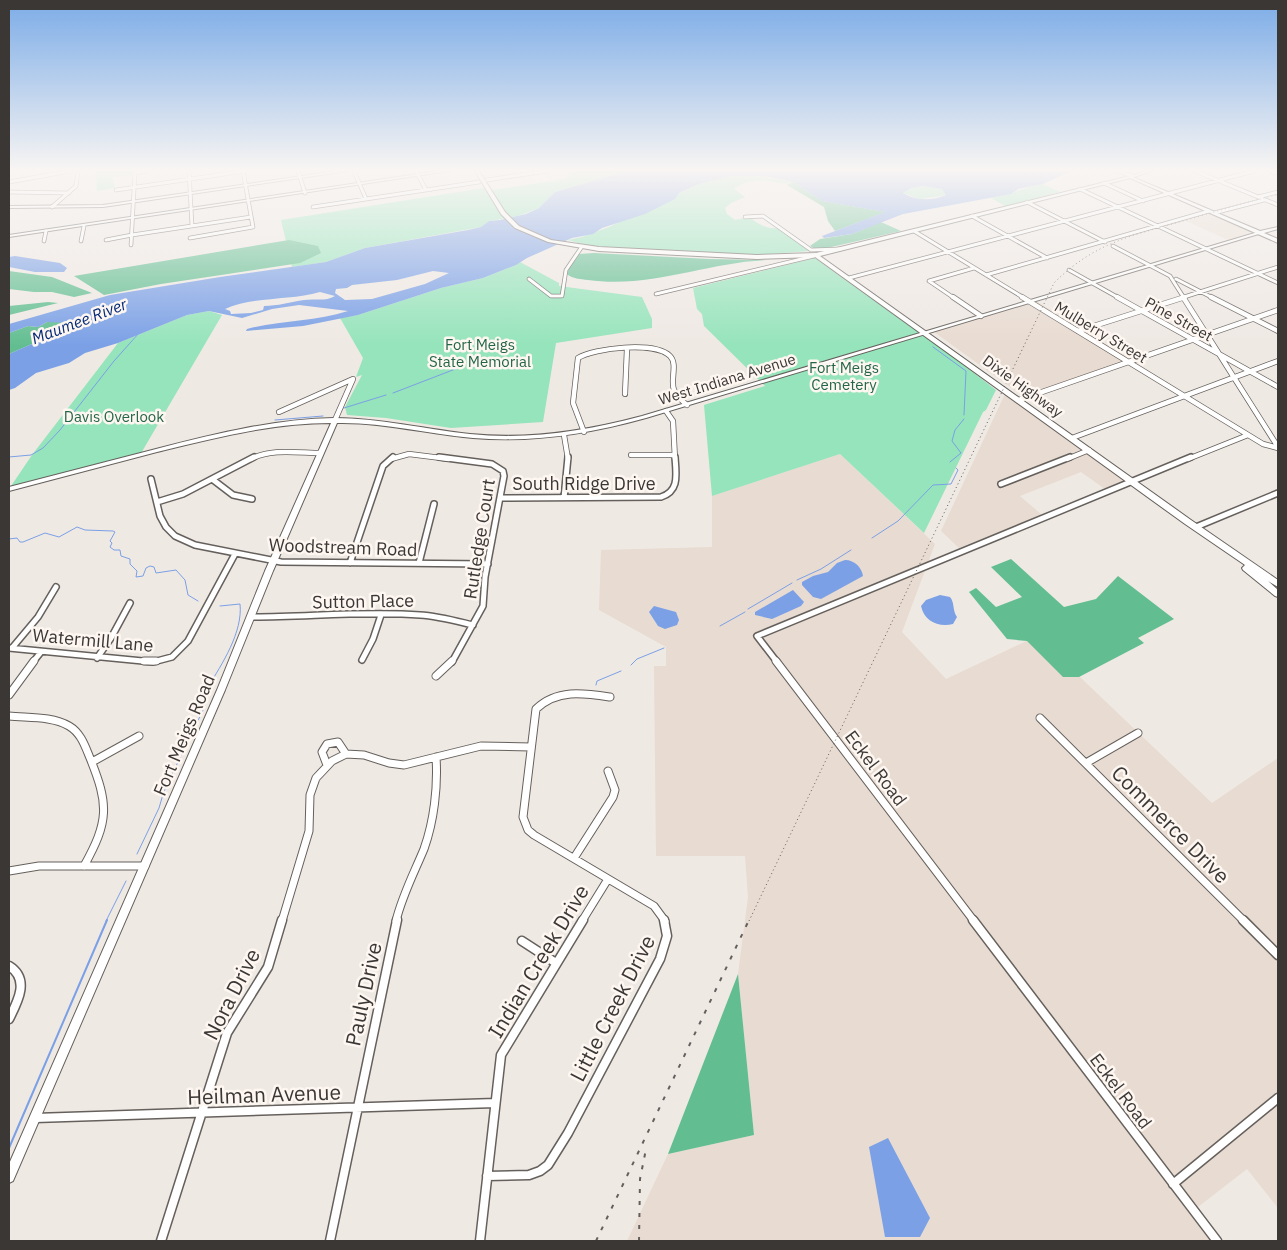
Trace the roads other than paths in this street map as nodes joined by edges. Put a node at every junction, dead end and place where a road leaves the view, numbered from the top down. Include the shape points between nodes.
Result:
1 (59, 229) edge
2 (83, 229) edge
3 (132, 229) edge
4 (170, 229) edge
5 (245, 229) edge
6 (523, 229) edge
7 (782, 229) edge
8 (996, 229) edge
9 (1033, 229) edge
10 (1080, 229) edge
11 (1146, 229) edge
12 (1164, 229) edge
13 (1252, 229) edge
14 (1273, 229) edge
15 (914, 230) joint
16 (46, 231) junction
17 (1260, 233) junction
18 (132, 235) junction
19 (10, 236) edge
20 (1008, 236) junction
21 (190, 238) dead end
22 (106, 240) dead end
23 (81, 241) dead end
24 (1278, 241) edge
25 (44, 242) dead end
26 (1105, 242) junction
27 (131, 245) dead end
28 (1113, 246) dead end
29 (581, 248) junction
30 (840, 249) junction
31 (1206, 249) junction
32 (948, 252) junction
33 (816, 255) junction
34 (794, 258) junction
35 (1047, 258) junction
36 (1151, 266) junction
37 (1278, 267) edge
38 (974, 268) junction
39 (1069, 270) dead end
40 (1257, 273) junction
41 (986, 275) junction
42 (849, 278) junction
43 (1174, 278) junction
44 (529, 279) dead end
45 (1092, 283) junction
46 (1278, 283) edge
47 (1201, 291) junction
48 (656, 294) dead end
49 (1183, 297) junction
50 (1030, 302) junction
51 (1278, 310) edge
52 (1142, 311) junction
53 (981, 316) junction
54 (1255, 318) junction
55 (1078, 331) junction
56 (1278, 331) edge
57 (925, 333) junction
58 (1207, 335) junction
59 (1194, 340) junction
60 (627, 349) junction
61 (1219, 354) junction
62 (1278, 361) edge
63 (1128, 362) junction
64 (1251, 372) junction
65 (1235, 378) junction
66 (1278, 387) edge
67 (625, 394) dead end
68 (1185, 396) junction
69 (1019, 400) junction
70 (687, 405) junction
71 (666, 411) junction
72 (279, 412) dead end
73 (335, 420) junction
74 (584, 432) junction
75 (564, 435) junction
76 (1248, 435) junction
77 (1072, 438) junction
78 (1278, 448) edge
79 (1089, 450) junction
80 (321, 453) junction
81 (632, 455) dead end
82 (674, 455) junction
83 (151, 479) dead end
84 (212, 479) junction
85 (1132, 481) junction
86 (1001, 484) dead end
87 (9, 489) edge
88 (1278, 493) edge
89 (500, 498) junction
90 (564, 498) junction
91 (252, 499) dead end
92 (157, 502) junction
93 (434, 504) dead end
94 (1196, 528) junction
95 (1214, 540) junction
96 (236, 554) junction
97 (274, 562) junction
98 (350, 563) junction
99 (419, 563) junction
100 (488, 564) junction
101 (1278, 584) edge
102 (56, 587) dead end
103 (1278, 594) edge
104 (130, 603) dead end
105 (381, 615) junction
106 (252, 617) junction
107 (473, 625) junction
108 (10, 648) edge
109 (40, 652) junction
110 (97, 658) junction
111 (362, 660) dead end
112 (436, 676) dead end
113 (9, 695) edge
114 (610, 697) dead end
115 (9, 716) edge
116 (1040, 718) dead end
117 (1138, 733) dead end
118 (139, 736) dead end
119 (531, 747) junction
120 (346, 754) junction
121 (436, 757) junction
122 (92, 762) junction
123 (1086, 763) junction
124 (328, 765) junction
125 (608, 771) dead end
126 (574, 858) junction
127 (84, 866) junction
128 (145, 866) junction
129 (9, 871) edge
130 (608, 879) junction
131 (522, 941) dead end
132 (1278, 955) edge
133 (556, 964) junction
134 (9, 966) edge
135 (9, 1019) edge
136 (1278, 1098) edge
137 (495, 1103) junction
138 (356, 1108) junction
139 (202, 1113) junction
140 (34, 1118) junction
141 (487, 1176) junction
142 (9, 1177) edge
143 (1173, 1184) junction
144 (161, 1241) edge
145 (330, 1241) edge
146 (480, 1241) edge
147 (1216, 1241) edge

1 - 16 street
2 - 23 street
3 - 18 street
4 - 18 street
5 - 21 street
6 - 29 main road via 542,239
7 - 30 street via 811,250
8 - 20 street
9 - 20 street
10 - 26 street
11 - 26 street
12 - 31 street
13 - 17 main road
14 - 17 main road
15 - 30 main road
15 - 32 street, Mulberry Street
16 - 19 street
16 - 25 street
17 - 24 main road
17 - 31 street, West Indiana Avenue
18 - 22 street
18 - 27 street
20 - 32 street
20 - 35 street
26 - 35 street
28 - 36 street
29 - 34 main road
29 - 44 street via 566,270 562,296 551,296
30 - 33 main road
31 - 36 street, West Indiana Avenue
31 - 40 street
32 - 38 street, Mulberry Street
32 - 42 street
33 - 34 main road
33 - 42 main road, Dixie Highway
34 - 48 street
35 - 41 street
36 - 43 street
36 - 45 street, West Indiana Avenue
37 - 40 street
38 - 41 street, Mulberry Street
38 - 53 street via 929,281
39 - 45 street, Pine Street
40 - 46 street
40 - 47 street
41 - 50 street, Mulberry Street
42 - 57 main road, Dixie Highway
43 - 47 street
43 - 49 street
45 - 50 street, West Indiana Avenue
45 - 52 street, Pine Street
47 - 49 street
47 - 54 street
49 - 52 street
49 - 58 street
50 - 53 street, West Indiana Avenue
50 - 55 street, Mulberry Street
51 - 54 street
52 - 55 street
52 - 59 street, Pine Street
53 - 57 street, West Indiana Avenue
54 - 56 street
54 - 58 street
55 - 63 street, Mulberry Street
57 - 69 main road, Dixie Highway
57 - 70 street, West Indiana Avenue
58 - 59 street
58 - 61 street
59 - 61 street, Pine Street
59 - 63 street
60 - 67 street
60 - 70 street via 658,351 670,356 674,390
60 - 74 street via 593,350 578,358 573,403
61 - 64 street, Pine Street
61 - 65 street
62 - 64 street
63 - 68 street, Mulberry Street
63 - 69 street
64 - 65 street
64 - 66 street, Pine Street
65 - 68 street
65 - 78 street
68 - 76 street, Mulberry Street
68 - 77 street
69 - 77 main road, Dixie Highway
70 - 71 street, West Indiana Avenue
71 - 74 street, West Indiana Avenue
71 - 82 street, South Ridge Drive via 673,422
72 - 73 street, Fort Meigs Road via 353,379
73 - 75 street, West Indiana Avenue via 484,437
73 - 80 street, Fort Meigs Road
73 - 87 street, West Indiana Avenue via 241,430
74 - 75 street, West Indiana Avenue
75 - 90 street via 568,460
76 - 78 street, Mulberry Street via 1266,446
76 - 85 street
77 - 79 main road, Dixie Highway
79 - 85 main road, Dixie Highway
79 - 86 street
80 - 84 street via 261,454
80 - 97 street, Fort Meigs Road
81 - 82 street
82 - 90 street, South Ridge Drive via 675,486 665,496
83 - 92 street, Woodstream Road
84 - 91 street via 233,495
84 - 92 street via 183,494
85 - 94 main road, Dixie Highway
85 - 143 street, Eckel Road via 757,636
88 - 94 street
89 - 90 street, South Ridge Drive
89 - 98 street, Rutledge Court via 504,474 494,465 410,454 394,457 383,466
89 - 100 street, Rutledge Court
92 - 96 street, Woodstream Road via 162,522 174,536 195,545
93 - 99 street
94 - 95 main road, Dixie Highway
95 - 101 main road, Dixie Highway
95 - 103 main road, Dixie Highway
96 - 97 street, Woodstream Road
96 - 110 street, Watermill Lane via 179,652 153,662
97 - 98 street, Woodstream Road
97 - 106 street, Fort Meigs Road
98 - 99 street, Woodstream Road
99 - 100 street, Woodstream Road
100 - 107 street, Rutledge Court via 484,601
102 - 108 street via 38,617
104 - 110 street
105 - 106 street, Sutton Place
105 - 107 street, Sutton Place via 434,616
105 - 111 street
106 - 128 street, Fort Meigs Road
107 - 112 street, Rutledge Court via 452,662
108 - 109 street, Watermill Lane
109 - 110 street, Watermill Lane
109 - 113 street
114 - 119 street, Little Creek Drive via 563,694 544,701 535,714
115 - 122 street via 70,727 79,734
116 - 123 street, Commerce Drive
117 - 123 street
118 - 122 street
119 - 121 street via 481,746
119 - 126 street, Little Creek Drive via 523,811 525,823 534,834
120 - 121 street via 364,755 404,766
120 - 124 street, Nora Drive
120 - 124 street via 338,742 327,744 322,752
121 - 138 street, Pauly Drive via 438,783 426,842 398,913
122 - 127 street via 103,790 105,816
123 - 132 street, Commerce Drive
124 - 139 street, Nora Drive via 312,786 309,831 268,967 227,1033
125 - 126 street via 615,790 614,797
126 - 130 street, Little Creek Drive
127 - 128 street
127 - 129 street via 30,866
128 - 140 street, Fort Meigs Road
130 - 133 street, Indian Creek Drive
130 - 141 street, Little Creek Drive via 654,906 663,916 668,932 663,954 548,1165 529,1175
131 - 133 street
133 - 137 street, Indian Creek Drive via 502,1055
134 - 135 street via 19,974 22,987
136 - 143 street
137 - 138 street, Heilman Avenue
137 - 141 street, Indian Creek Drive
138 - 139 street, Heilman Avenue
138 - 145 street, Pauly Drive
139 - 140 street, Heilman Avenue
139 - 144 street, Nora Drive
140 - 142 street, Fort Meigs Road
141 - 146 street, Indian Creek Drive
143 - 147 street, Eckel Road

